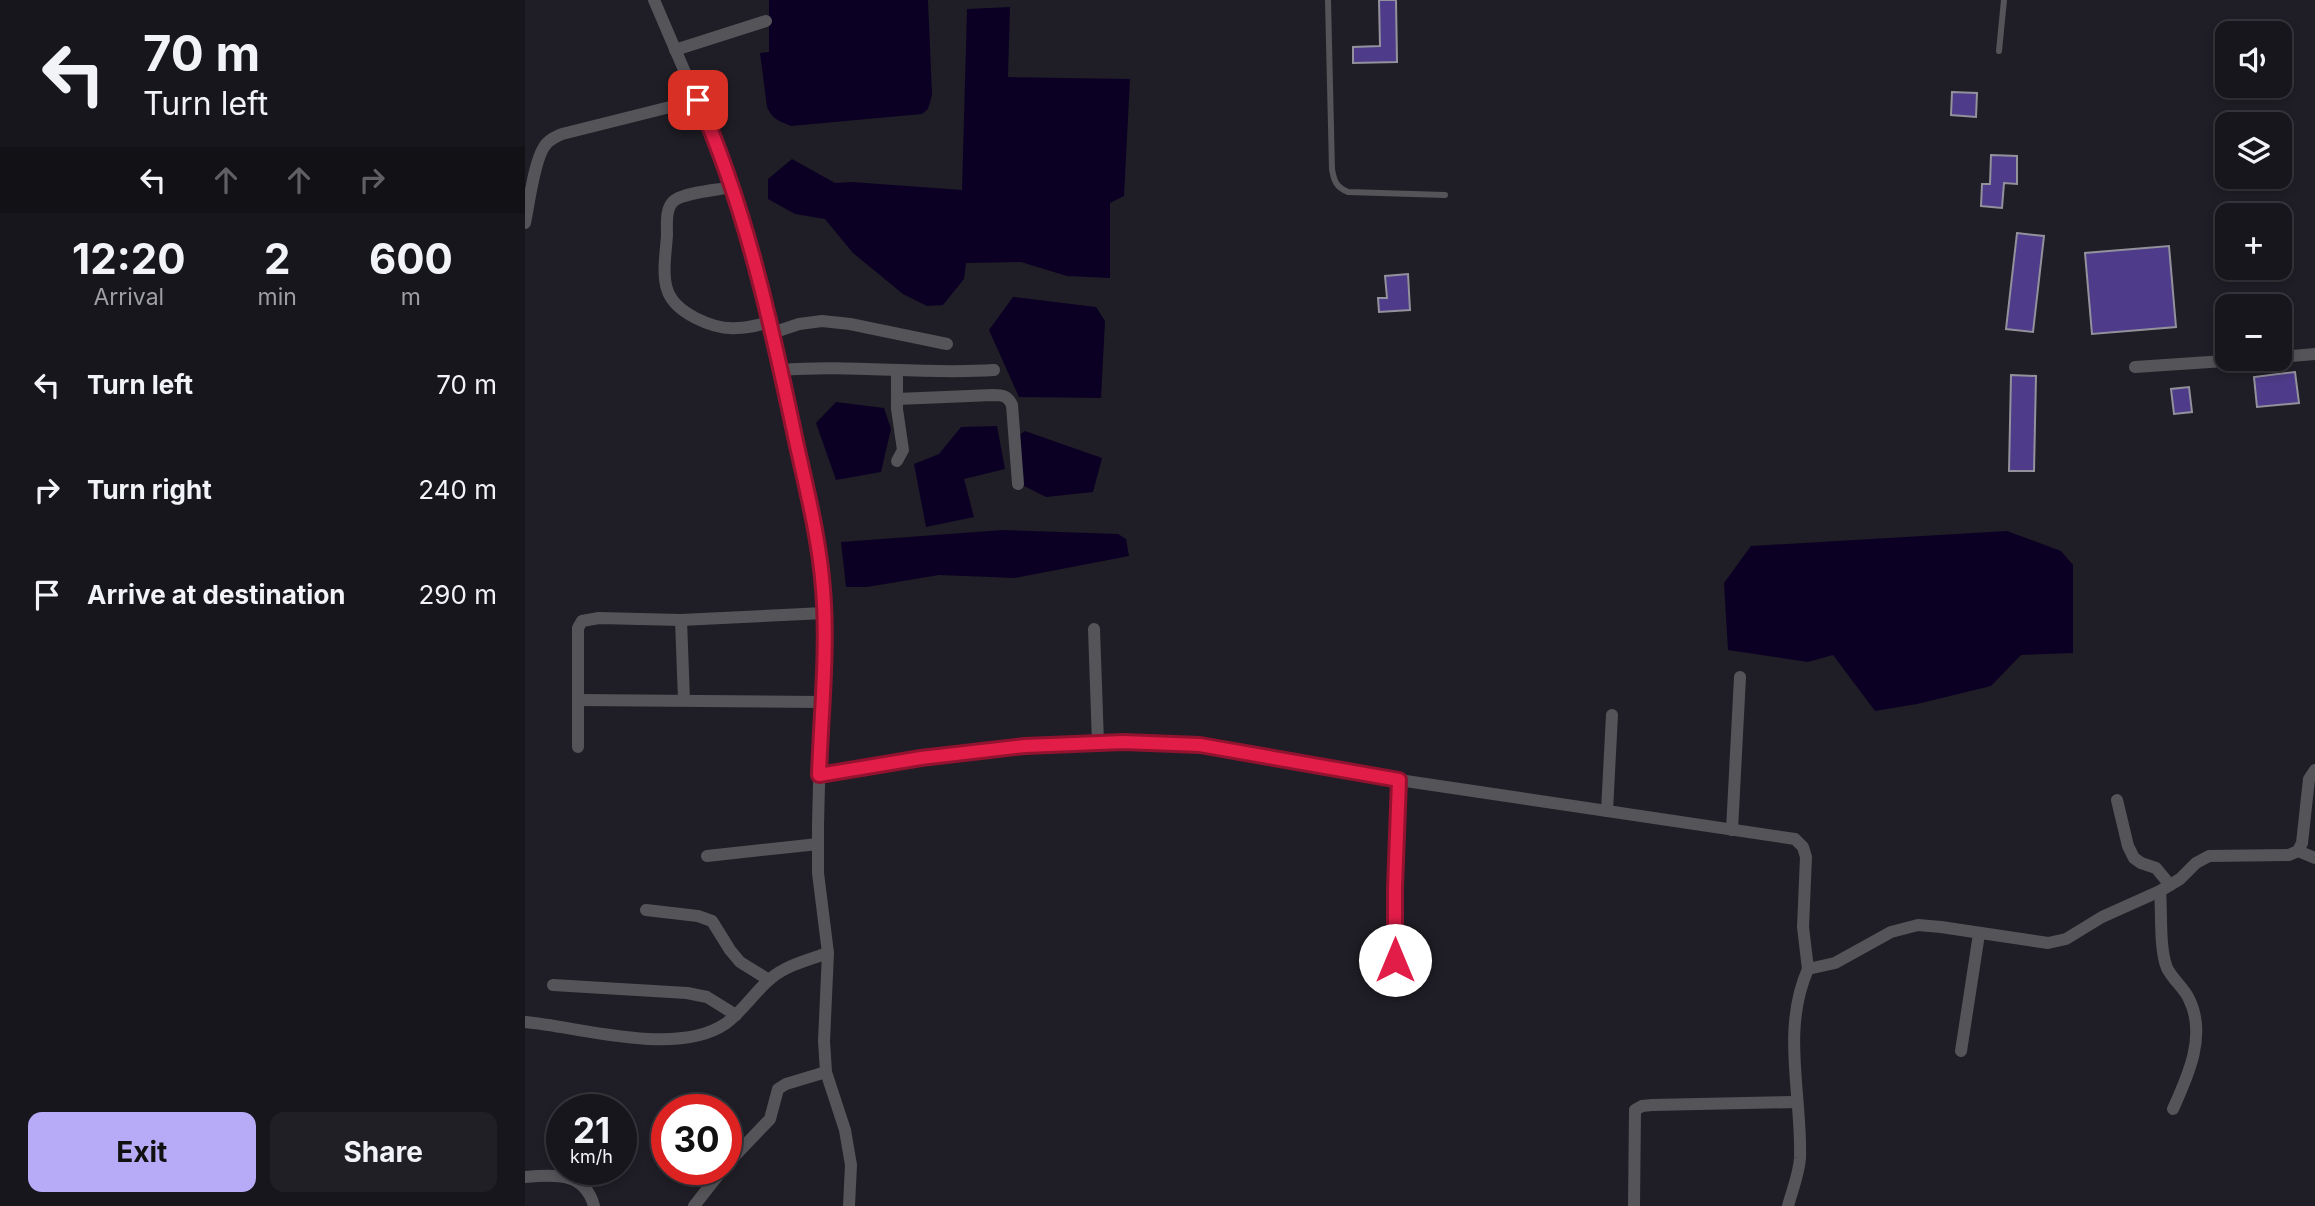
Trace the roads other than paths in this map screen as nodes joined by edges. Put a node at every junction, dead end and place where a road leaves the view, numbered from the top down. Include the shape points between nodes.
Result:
1 (655, 0) edge
2 (1328, 0) edge
3 (2004, 0) edge
4 (766, 20) dead end
5 (675, 50) junction
6 (1999, 51) dead end
7 (698, 100) junction
8 (732, 187) junction
9 (1445, 195) dead end
10 (525, 223) edge
11 (770, 328) junction
12 (947, 344) dead end
13 (2315, 354) edge
14 (2292, 356) edge
15 (2215, 362) edge
16 (2136, 367) dead end
17 (781, 369) junction
18 (994, 370) dead end
19 (897, 371) junction
20 (897, 399) junction
21 (897, 461) dead end
22 (1018, 484) dead end
23 (824, 613) junction
24 (681, 620) junction
25 (1094, 629) dead end
26 (1740, 677) dead end
27 (578, 700) junction
28 (684, 700) junction
29 (821, 702) junction
30 (1612, 715) dead end
31 (1098, 743) junction
32 (578, 747) dead end
33 (2315, 770) edge
34 (819, 775) junction
35 (1399, 780) junction
36 (2117, 800) dead end
37 (1607, 811) junction
38 (1732, 830) junction
39 (818, 844) junction
40 (2298, 851) junction
41 (707, 856) dead end
42 (2315, 858) edge
43 (2165, 888) junction
44 (646, 910) dead end
45 (1979, 934) junction
46 (828, 953) junction
47 (1395, 960) dead end
48 (1808, 969) junction
49 (769, 980) junction
50 (553, 985) dead end
51 (736, 1015) junction
52 (525, 1022) edge
53 (1961, 1051) dead end
54 (826, 1072) junction
55 (1796, 1102) junction
56 (2173, 1109) dead end
57 (742, 1148) edge
58 (525, 1177) edge
59 (710, 1185) edge
60 (594, 1206) edge
61 (694, 1206) edge
62 (849, 1206) edge
63 (1634, 1206) edge
64 (1788, 1206) edge

1 - 5 street
2 - 9 lane via 1334,181 1348,192
3 - 6 lane
4 - 5 street
5 - 7 street
7 - 8 street
7 - 10 street via 552,139 540,158
8 - 11 street
8 - 11 street via 687,196 669,207 666,286 681,309 718,327
11 - 12 street via 822,321
11 - 17 street
13 - 14 street
15 - 16 street
17 - 19 street
17 - 23 street via 816,527
18 - 19 street
19 - 20 street
20 - 21 street via 903,450
20 - 22 street via 993,395 1009,399
23 - 24 street
23 - 29 street
24 - 27 street via 582,621 578,628
24 - 28 street
25 - 31 street
26 - 38 street
27 - 28 street
27 - 32 street
28 - 29 street
29 - 34 street
30 - 37 street
31 - 34 street via 1012,747
31 - 35 street via 1200,745
33 - 40 street via 2309,779
34 - 39 street
35 - 37 street
35 - 47 street
36 - 43 street via 2134,858 2156,867
37 - 38 street
38 - 48 street via 1795,839 1803,847
39 - 41 street
39 - 46 street
40 - 42 street
40 - 43 street via 2278,857 2209,856
43 - 45 street via 2066,939 2048,943
43 - 56 street via 2167,967 2188,996 2197,1027 2195,1051
44 - 49 street via 712,921 740,962
45 - 48 street via 1918,926 1891,932 1835,963
45 - 53 street
46 - 49 street via 787,967
46 - 54 street
48 - 55 street via 1795,1014
49 - 51 street
50 - 51 street via 687,993 707,997
51 - 52 street via 704,1035 679,1040 639,1039
54 - 57 street via 778,1089 770,1119
54 - 62 street via 845,1130 851,1165
55 - 63 street via 1652,1105 1635,1110
55 - 64 street via 1800,1163
58 - 60 street via 579,1181 588,1188
59 - 61 street

